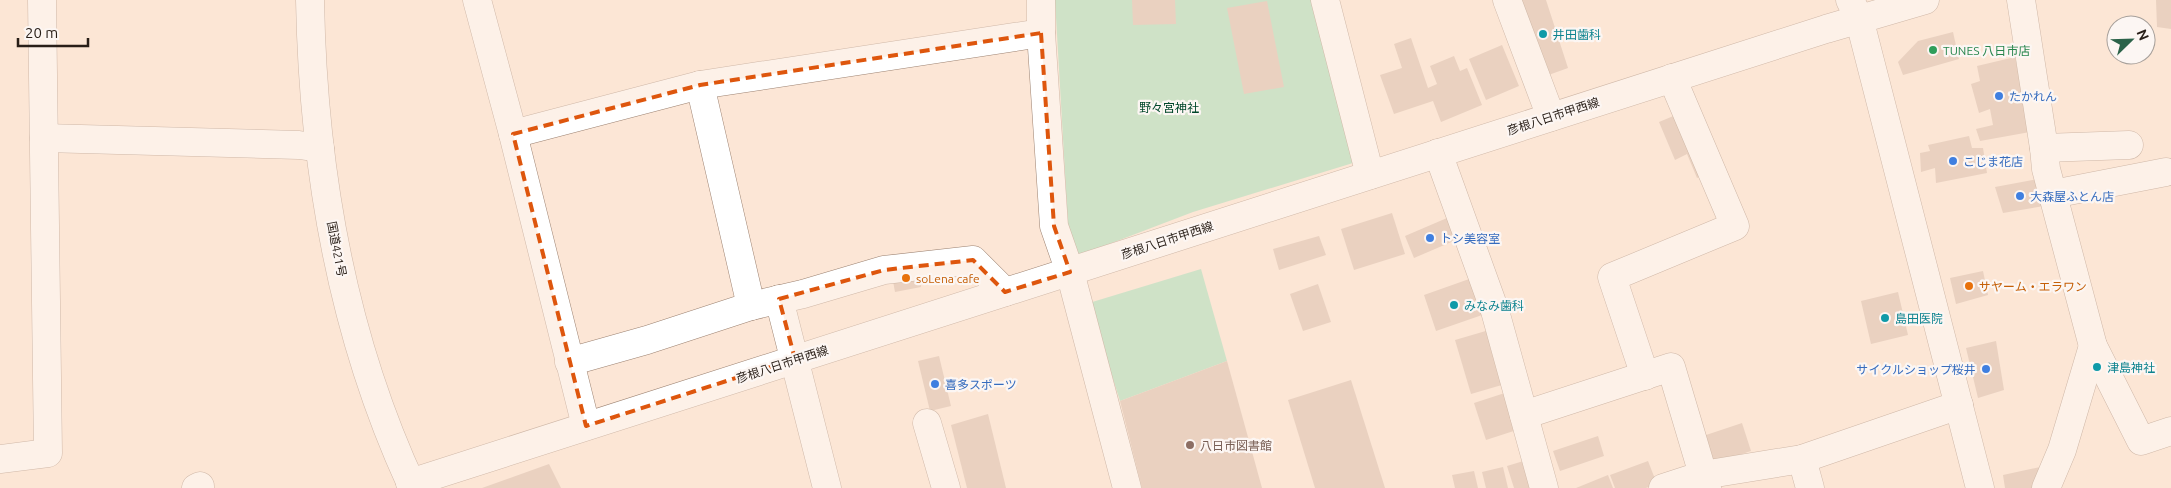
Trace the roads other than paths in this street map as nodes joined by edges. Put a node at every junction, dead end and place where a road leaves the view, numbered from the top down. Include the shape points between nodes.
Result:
1 (42, 0) edge
2 (310, 0) edge
3 (477, 0) edge
4 (1041, 0) edge
5 (1325, 0) edge
6 (1507, 0) edge
7 (1925, 0) edge
8 (2021, 0) edge
9 (1854, 9) edge
10 (1041, 34) junction
11 (1672, 78) junction
12 (700, 85) junction
13 (1551, 117) junction
14 (513, 134) junction
15 (44, 138) junction
16 (2129, 145) dead end
17 (320, 148) junction
18 (2044, 148) junction
19 (1438, 153) junction
20 (2166, 172) dead end
21 (1370, 175) junction
22 (2053, 194) junction
23 (1070, 272) junction
24 (1005, 292) junction
25 (779, 299) junction
26 (751, 306) junction
27 (2093, 346) junction
28 (795, 359) junction
29 (570, 362) junction
30 (1645, 376) junction
31 (1959, 405) junction
32 (1524, 415) junction
33 (926, 423) dead end
34 (586, 426) junction
35 (2169, 440) edge
36 (0, 459) edge
37 (1802, 459) junction
38 (1705, 481) edge
39 (406, 486) edge
40 (196, 488) edge
41 (200, 488) edge
42 (827, 488) edge
43 (946, 488) edge
44 (1127, 488) edge
45 (1544, 488) edge
46 (1663, 488) edge
47 (1810, 488) edge
48 (1980, 488) edge
49 (2046, 488) edge

1 - 15 main road
2 - 17 main road, 国道421号
3 - 14 main road
4 - 10 main road
5 - 21 main road
6 - 13 main road
7 - 9 main road, 彦根八日市甲西線
8 - 18 main road
9 - 11 main road, 彦根八日市甲西線
9 - 31 main road
10 - 12 main road
10 - 23 main road via 1054,226
11 - 13 main road, 彦根八日市甲西線
11 - 30 main road via 1735,226 1612,277
12 - 14 main road
12 - 26 main road
13 - 19 main road, 彦根八日市甲西線
14 - 29 main road
15 - 17 main road
15 - 36 main road via 48,453
16 - 18 main road
17 - 39 main road, 国道421号 via 335,246 358,344
18 - 22 main road
19 - 21 main road, 彦根八日市甲西線
19 - 32 main road via 1495,311
20 - 22 main road
21 - 23 main road, 彦根八日市甲西線
22 - 27 main road
23 - 24 main road, 彦根八日市甲西線
23 - 44 main road
24 - 25 main road via 973,260 884,270
24 - 28 main road, 彦根八日市甲西線
25 - 26 main road
25 - 28 main road
26 - 29 main road
27 - 35 main road via 2141,442
27 - 49 main road via 2062,450
28 - 34 main road, 彦根八日市甲西線
28 - 42 main road
29 - 34 main road
30 - 32 main road
30 - 38 main road via 1671,367
31 - 37 main road
31 - 48 main road
32 - 45 main road
33 - 43 main road
34 - 39 main road, 彦根八日市甲西線
37 - 38 main road
37 - 47 main road
38 - 46 main road
40 - 41 main road

